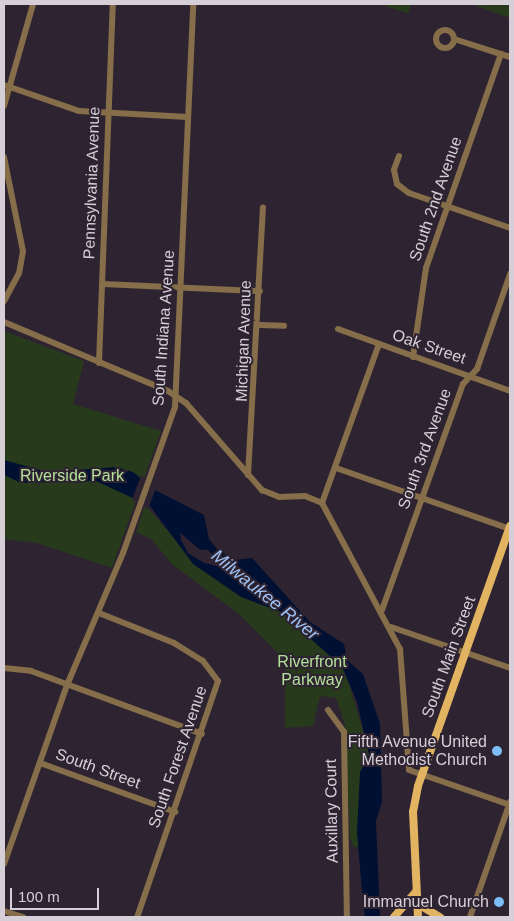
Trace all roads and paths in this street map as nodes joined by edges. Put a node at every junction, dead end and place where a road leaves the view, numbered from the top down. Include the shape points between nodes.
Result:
1 (33, 4) edge
2 (113, 4) edge
3 (193, 4) edge
4 (454, 39) dead end
5 (502, 54) junction
6 (510, 56) edge
7 (7, 86) edge
8 (4, 106) edge
9 (108, 114) junction
10 (188, 116) junction
11 (398, 156) dead end
12 (4, 157) edge
13 (4, 161) edge
14 (263, 207) dead end
15 (448, 207) junction
16 (510, 228) edge
17 (510, 274) edge
18 (103, 284) junction
19 (182, 288) junction
20 (260, 291) junction
21 (4, 301) edge
22 (4, 322) edge
23 (260, 325) junction
24 (284, 326) dead end
25 (338, 329) dead end
26 (379, 344) junction
27 (413, 357) junction
28 (99, 363) junction
29 (470, 376) junction
30 (510, 391) edge
31 (177, 396) junction
32 (336, 468) junction
33 (248, 475) junction
34 (421, 499) junction
35 (322, 503) junction
36 (510, 528) edge
37 (382, 610) junction
38 (99, 613) junction
39 (391, 627) junction
40 (466, 652) junction
41 (4, 668) edge
42 (510, 668) edge
43 (66, 685) junction
44 (328, 710) dead end
45 (202, 734) junction
46 (40, 762) junction
47 (422, 776) junction
48 (510, 804) edge
49 (175, 812) junction
50 (4, 864) edge
51 (417, 890) junction
52 (418, 904) junction
53 (4, 911) edge
54 (23, 917) edge
55 (137, 917) edge
56 (347, 917) edge
57 (394, 917) edge
58 (418, 917) edge
59 (440, 917) edge
60 (470, 917) edge

1 - 7 street
2 - 9 street, Pennsylvania Avenue
3 - 10 street, South Indiana Avenue
4 - 5 street
5 - 6 street
5 - 15 street, South 2nd Avenue
7 - 8 street
7 - 9 street via 55,105
9 - 10 street
9 - 18 street, Pennsylvania Avenue
10 - 19 street, South Indiana Avenue
11 - 15 street via 394,170 397,184
12 - 13 street
13 - 21 street via 23,251 19,273
14 - 20 street, Michigan Avenue
15 - 16 street
15 - 27 street, South 2nd Avenue via 420,290
17 - 29 street, South 3rd Avenue via 477,369
18 - 19 street
18 - 28 street, Pennsylvania Avenue
19 - 20 street
19 - 31 street, South Indiana Avenue
20 - 23 street, Michigan Avenue
22 - 28 street
23 - 24 street
23 - 33 street, Michigan Avenue
25 - 26 street, Oak Street
26 - 27 street, Oak Street
26 - 32 street
27 - 29 street, Oak Street
28 - 31 street
29 - 30 street, Oak Street
29 - 34 street, South 3rd Avenue
31 - 33 street
31 - 38 street, South Indiana Avenue
32 - 34 street
32 - 35 street
33 - 35 street via 270,495 305,496
34 - 36 street
34 - 37 street, South 3rd Avenue
35 - 37 street
36 - 40 main road, South Main Street
37 - 39 street
38 - 43 street, South Indiana Avenue
38 - 45 street, South Forest Avenue via 174,643 213,671 217,691
39 - 40 street
39 - 47 street via 400,649 409,770
40 - 42 street
40 - 47 main road, South Main Street
41 - 43 street via 31,671
43 - 45 street
43 - 46 street, South Indiana Avenue
44 - 56 street, Auxillary Court via 344,732
45 - 49 street, South Forest Avenue
46 - 49 street, South Street
46 - 50 street, South Indiana Avenue
47 - 48 street
47 - 51 main road, South Main Street via 413,812
48 - 60 street
49 - 55 street, South Forest Avenue
51 - 52 main road, South Main Street
51 - 57 main road via 410,904
52 - 58 main road, South Main Street
52 - 59 main road
53 - 54 street

